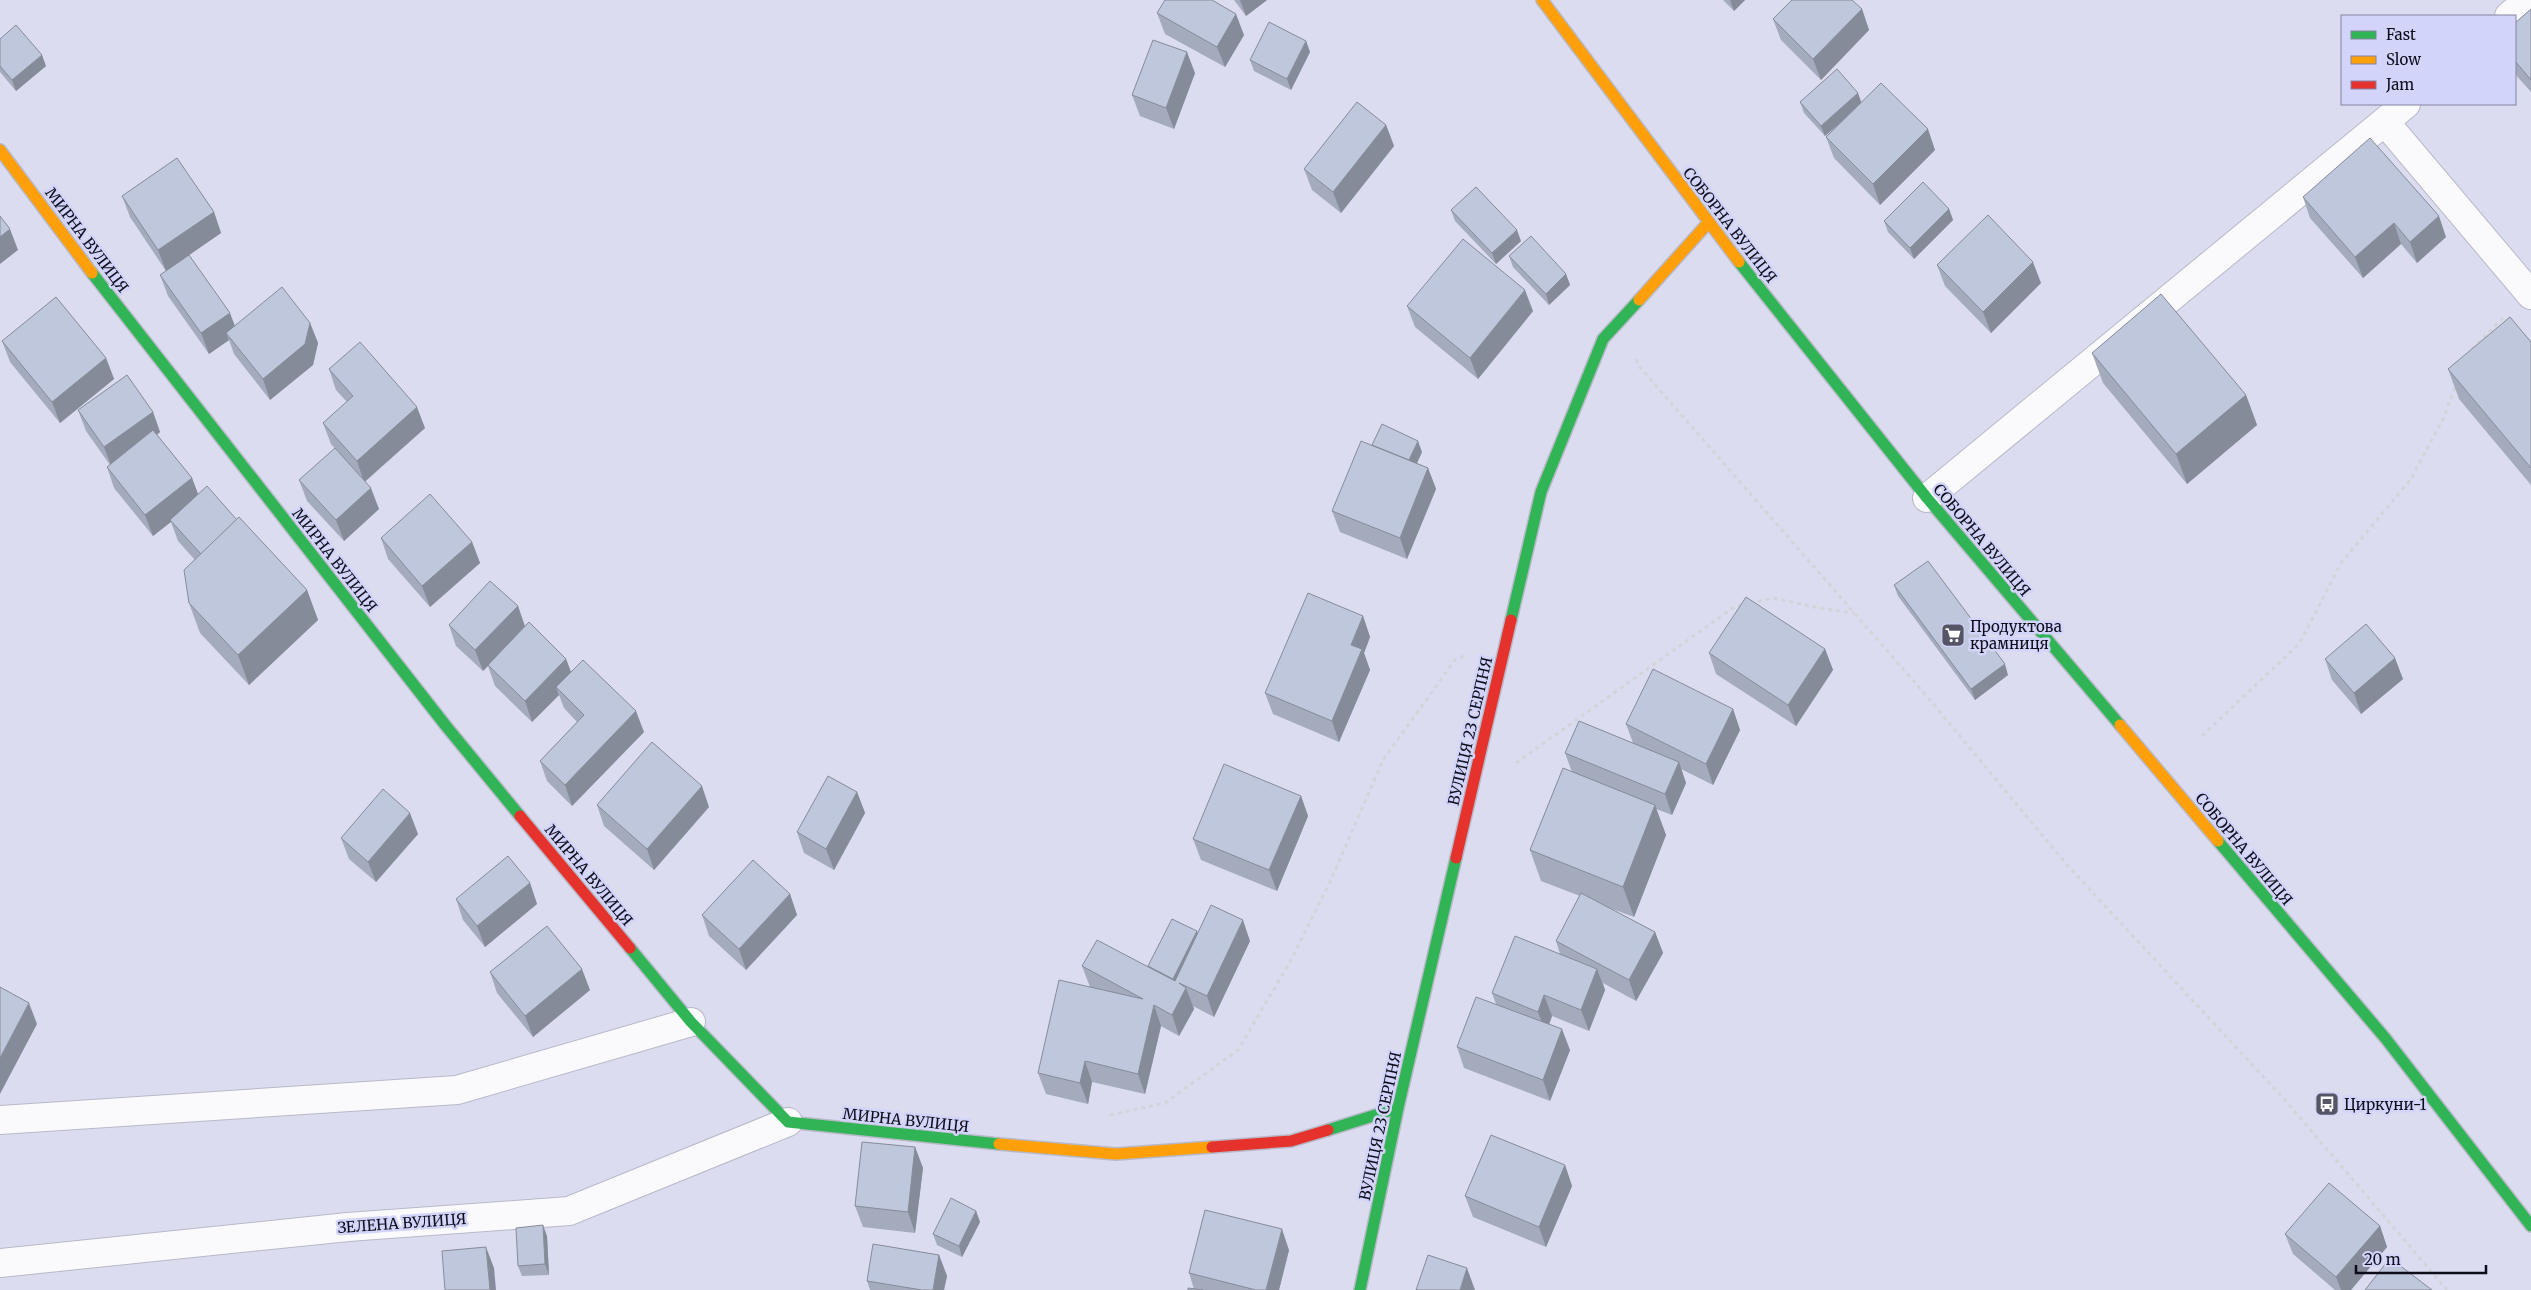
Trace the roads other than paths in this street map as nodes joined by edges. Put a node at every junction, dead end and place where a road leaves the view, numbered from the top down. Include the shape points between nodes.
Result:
1 (1542, 0) edge
2 (2528, 0) edge
3 (2509, 15) edge
4 (2405, 105) edge
5 (2385, 122) junction
6 (0, 150) edge
7 (1708, 223) junction
8 (2530, 294) edge
9 (1927, 498) junction
10 (691, 1022) junction
11 (1398, 1108) junction
12 (0, 1120) edge
13 (788, 1122) junction
14 (2531, 1226) edge
15 (0, 1263) edge
16 (1360, 1290) edge

1 - 7 street, СОБОРНА ВУЛИЦЯ
2 - 3 street
4 - 5 street
5 - 8 street
5 - 9 street
6 - 10 street, МИРНА ВУЛИЦЯ via 152,352 446,726
7 - 9 street, СОБОРНА ВУЛИЦЯ
7 - 11 street, ВУЛИЦЯ 23 СЕРПНЯ via 1603,339 1541,492
9 - 14 street, СОБОРНА ВУЛИЦЯ via 2386,1039
10 - 12 street via 457,1090
10 - 13 street, МИРНА ВУЛИЦЯ
11 - 13 street, МИРНА ВУЛИЦЯ via 1291,1141 1116,1154 936,1139
11 - 16 street, ВУЛИЦЯ 23 СЕРПНЯ
13 - 15 street, ЗЕЛЕНА ВУЛИЦЯ via 569,1211 348,1227

